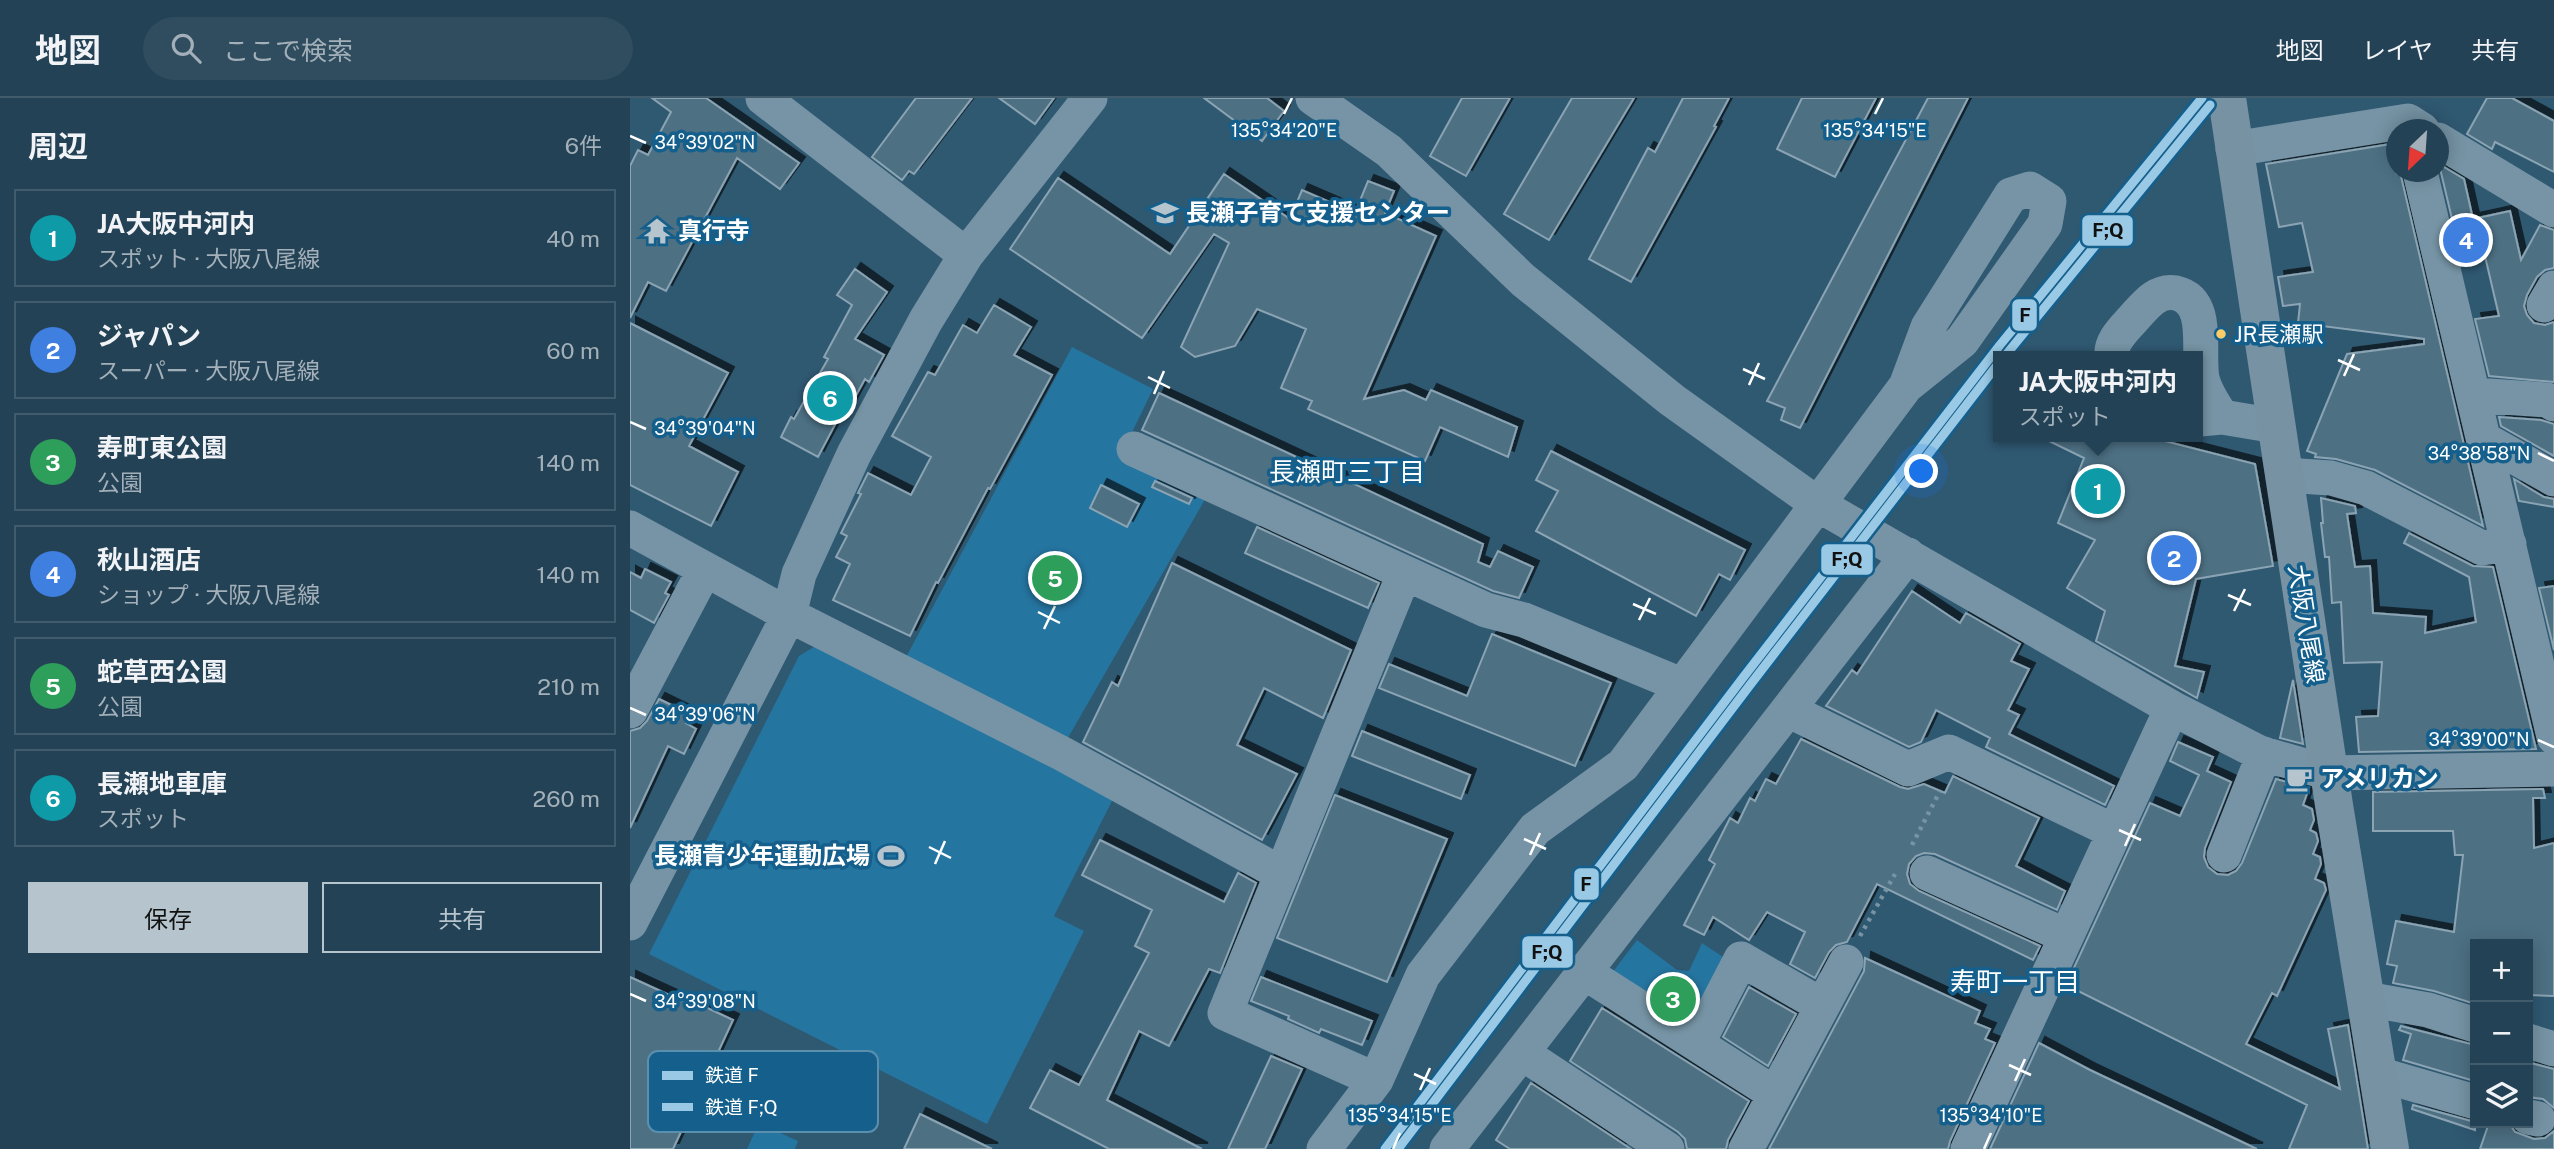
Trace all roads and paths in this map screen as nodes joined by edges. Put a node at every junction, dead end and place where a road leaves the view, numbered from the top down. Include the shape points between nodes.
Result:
1 (764, 98) edge
2 (1090, 98) edge
3 (1312, 98) edge
4 (2227, 98) edge
5 (2386, 130) edge
6 (2449, 147) edge
7 (2233, 149) junction
8 (2422, 182) edge
9 (2554, 210) edge
10 (966, 255) junction
11 (2111, 351) edge
12 (2200, 351) edge
13 (2203, 381) edge
14 (1906, 386) junction
15 (2474, 395) junction
16 (2554, 404) edge
17 (2210, 418) edge
18 (2276, 426) junction
19 (2485, 440) junction
20 (1134, 449) dead end
21 (2284, 475) junction
22 (2554, 479) edge
23 (1819, 505) junction
24 (630, 528) edge
25 (2509, 544) junction
26 (1908, 555) junction
27 (705, 569) junction
28 (1404, 575) junction
29 (789, 615) junction
30 (1681, 685) junction
31 (2172, 708) junction
32 (1788, 710) junction
33 (630, 711) edge
34 (2554, 737) edge
35 (2264, 754) junction
36 (2554, 769) edge
37 (2329, 773) junction
38 (2115, 832) junction
39 (2224, 855) dead end
40 (1927, 873) dead end
41 (1282, 874) junction
42 (630, 923) edge
43 (2066, 936) junction
44 (1846, 962) dead end
45 (1584, 972) junction
46 (2366, 999) junction
47 (1821, 1005) junction
48 (2470, 1023) edge
49 (2533, 1043) edge
50 (1697, 1044) junction
51 (2554, 1049) edge
52 (1522, 1053) junction
53 (2378, 1074) junction
54 (1376, 1080) junction
55 (1775, 1094) junction
56 (2470, 1101) edge
57 (1461, 1145) edge
58 (1981, 1145) edge
59 (1324, 1149) edge
60 (1667, 1149) edge
61 (1746, 1149) edge
62 (2390, 1149) edge

1 - 10 street
2 - 10 street
3 - 23 street via 1389,151 1523,279 1672,400
4 - 7 main road, 大阪八尾線
5 - 7 street
6 - 9 street
7 - 18 main road, 大阪八尾線
8 - 15 street
10 - 29 street via 854,454 799,574
11 - 12 street via 2150,299 2169,291 2185,295 2196,309
13 - 17 street
14 - 14 street via 1928,327 2011,195 2030,189 2049,201 2045,224 1962,341
14 - 23 street
15 - 16 street
15 - 19 street
17 - 18 street
18 - 21 main road, 大阪八尾線
19 - 22 street
19 - 25 street
20 - 28 street
21 - 25 street via 2331,478 2366,488 2482,548
21 - 37 main road, 大阪八尾線
23 - 26 street
23 - 30 street
24 - 27 street
25 - 34 street
26 - 31 street
26 - 32 street
27 - 29 street
27 - 33 street
28 - 30 street
28 - 41 street
29 - 41 street via 1060,753
29 - 42 street
30 - 54 street via 1623,765 1535,829 1423,975
31 - 35 street
31 - 38 street
32 - 38 street via 1908,769 1949,752
32 - 45 street
35 - 37 street
35 - 39 street
36 - 37 street
37 - 46 main road, 大阪八尾線
38 - 43 street
40 - 43 street
41 - 54 street via 1225,1013
43 - 58 street
44 - 47 street
45 - 50 street
45 - 52 street
46 - 48 street
46 - 53 main road, 大阪八尾線
47 - 50 street via 1741,959
47 - 55 street
49 - 51 street
50 - 55 street
52 - 57 street
52 - 60 street
53 - 56 street
53 - 62 main road, 大阪八尾線
54 - 59 street
55 - 61 street

